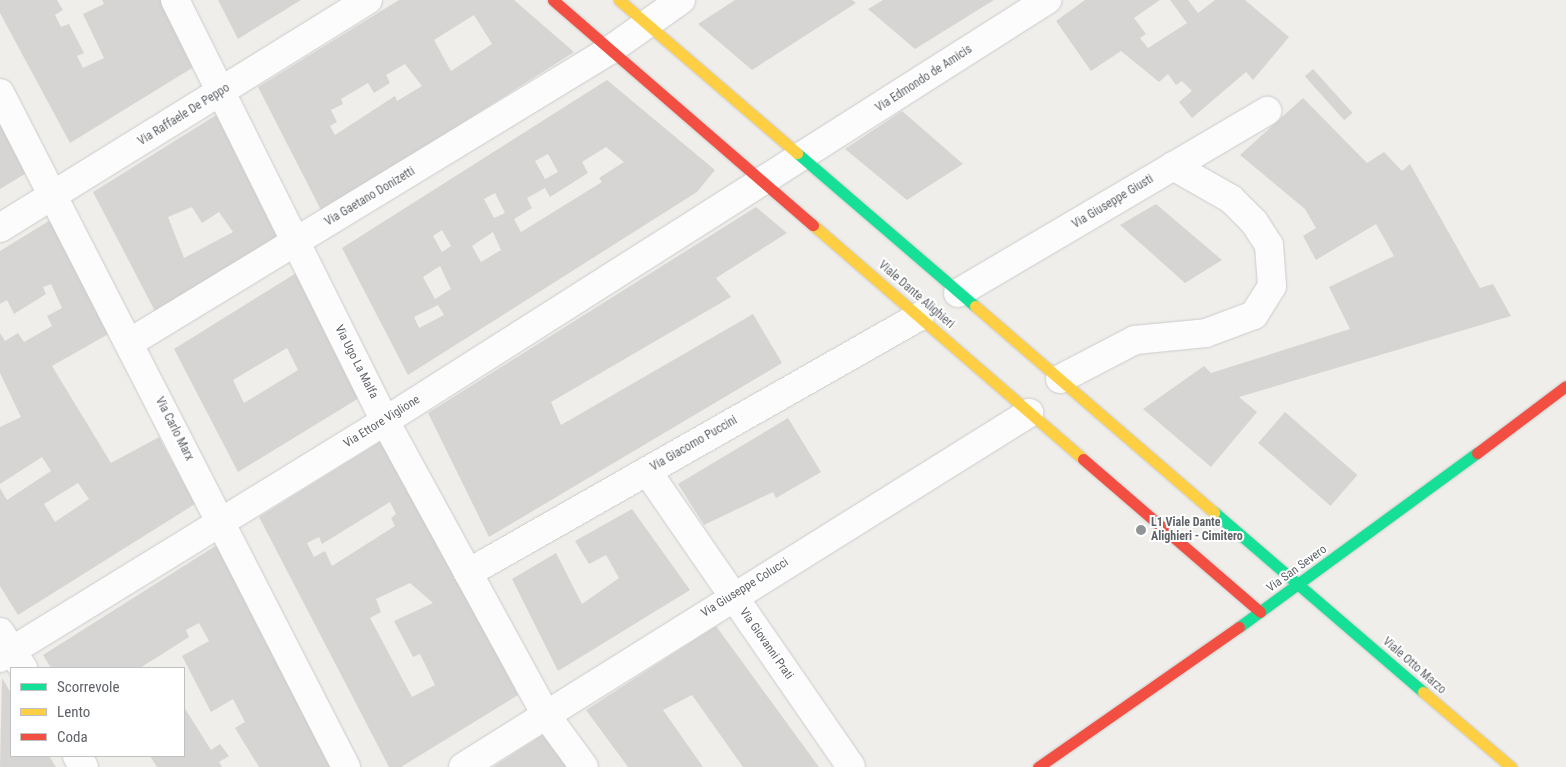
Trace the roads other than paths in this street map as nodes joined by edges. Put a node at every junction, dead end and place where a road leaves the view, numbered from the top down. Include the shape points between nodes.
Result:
1 (175, 0) edge
2 (368, 0) edge
3 (553, 0) edge
4 (619, 0) edge
5 (681, 0) edge
6 (1047, 0) edge
7 (645, 23) junction
8 (610, 50) junction
9 (0, 93) edge
10 (220, 93) junction
11 (1267, 111) dead end
12 (801, 158) junction
13 (1173, 166) junction
14 (763, 183) junction
15 (53, 196) junction
16 (0, 228) edge
17 (296, 242) junction
18 (958, 293) junction
19 (920, 316) junction
20 (130, 343) junction
21 (1060, 379) junction
22 (1566, 386) edge
23 (1030, 412) junction
24 (385, 420) junction
25 (647, 471) junction
26 (222, 522) junction
27 (468, 573) junction
28 (1299, 585) junction
29 (732, 595) junction
30 (1260, 612) junction
31 (9, 652) edge
32 (546, 715) junction
33 (346, 767) edge
34 (463, 767) edge
35 (584, 767) edge
36 (851, 767) edge
37 (1038, 767) edge
38 (1511, 767) edge

1 - 10 street, Via Ugo La Malfa
2 - 10 street, Via Raffaele De Peppo
3 - 8 street, Viale Dante Alighieri
4 - 7 street
5 - 7 street, Via Gaetano Donizetti
6 - 12 street, Via Edmondo de Amicis
7 - 8 street, Via Gaetano Donizetti
7 - 12 street
8 - 14 street, Viale Dante Alighieri
8 - 17 street, Via Gaetano Donizetti
9 - 15 street, Via Carlo Marx
10 - 15 street, Via Raffaele De Peppo
10 - 17 street, Via Ugo La Malfa
11 - 13 street, Via Giuseppe Giusti
12 - 14 street, Via Edmondo de Amicis
12 - 18 street
13 - 18 street, Via Giuseppe Giusti
13 - 21 street via 1231,199 1254,222 1269,245 1272,286 1254,314 1206,333 1135,340
14 - 19 street, Viale Dante Alighieri
14 - 24 street, Via Ettore Viglione
15 - 16 street, Via Raffaele De Peppo
15 - 20 street, Via Carlo Marx
17 - 20 street, Via Gaetano Donizetti
17 - 24 street, Via Ugo La Malfa
18 - 21 street
19 - 23 street, Viale Dante Alighieri
19 - 25 street, Via Giacomo Puccini
20 - 26 street, Via Carlo Marx
21 - 28 street
22 - 28 street, Via San Severo
23 - 29 street, Via Giuseppe Colucci
23 - 30 street, Viale Dante Alighieri
24 - 26 street, Via Ettore Viglione
24 - 27 street, Via Ugo La Malfa
25 - 27 street, Via Giacomo Puccini
25 - 29 street, Via Giovanni Prati
26 - 31 street, Via Ettore Viglione
26 - 33 street, Via Carlo Marx
27 - 32 street, Via Ugo La Malfa
28 - 30 street, Via San Severo
28 - 38 street, Viale Otto Marzo
29 - 32 street, Via Giuseppe Colucci
29 - 36 street, Via Giovanni Prati
30 - 37 street, Via San Severo
32 - 34 street, Via Giuseppe Colucci
32 - 35 street, Via Ugo La Malfa

